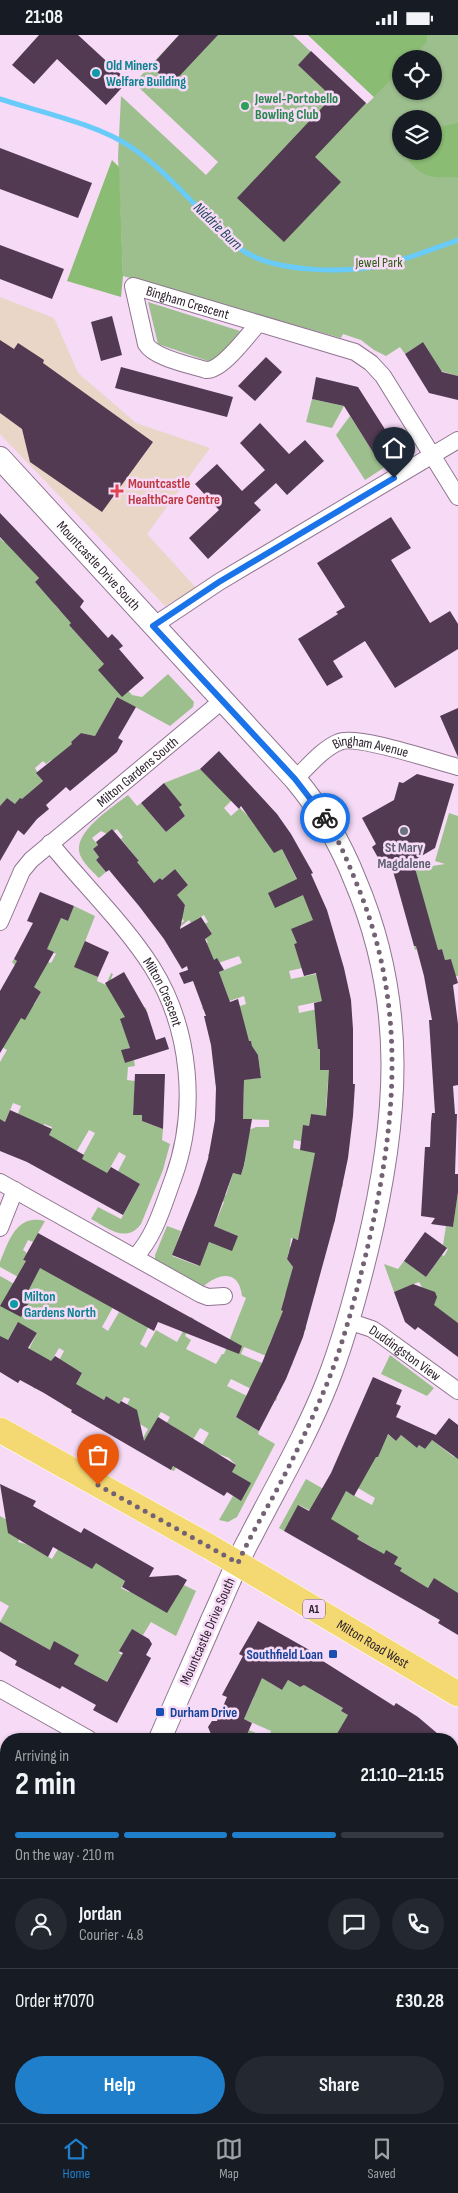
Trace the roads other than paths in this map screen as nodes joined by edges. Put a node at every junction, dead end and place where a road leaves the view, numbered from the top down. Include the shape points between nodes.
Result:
1 (258, 324) junction
2 (458, 440) edge
3 (433, 455) junction
4 (0, 457) edge
5 (458, 497) edge
6 (153, 626) junction
7 (222, 700) junction
8 (458, 767) edge
9 (295, 779) junction
10 (50, 843) junction
11 (0, 922) edge
12 (0, 1182) edge
13 (15, 1190) junction
14 (0, 1228) edge
15 (135, 1257) junction
16 (224, 1296) dead end
17 (348, 1321) junction
18 (458, 1391) edge
19 (0, 1430) edge
20 (238, 1563) junction
21 (0, 1689) edge
22 (458, 1694) edge
23 (78, 1733) edge
24 (163, 1733) edge

1 - 1 street, Bingham Crescent via 220,366 206,370 150,350 133,287
1 - 3 street, Bingham Crescent via 355,352 371,363 383,376
2 - 3 street
3 - 5 street, Bingham Crescent
3 - 6 street via 219,582
4 - 6 street, Mountcastle Drive South
6 - 7 street, Mountcastle Drive South
7 - 9 street, Mountcastle Drive South
7 - 10 street, Milton Gardens South
8 - 9 street, Bingham Avenue via 345,739 333,745
9 - 17 street, Mountcastle Drive South via 334,833 368,909 382,959 391,1012 393,1077 383,1176
10 - 11 street via 22,871
10 - 15 street, Milton Crescent via 152,967 174,1014 184,1051 187,1115 178,1166 157,1222
12 - 13 street
13 - 14 street
13 - 15 street
15 - 16 street via 200,1295
17 - 18 street, Duddingston View via 372,1329
17 - 20 street, Mountcastle Drive South via 310,1422
19 - 20 main road, Milton Road West / A1
20 - 22 main road, Milton Road West / A1
20 - 24 street, Mountcastle Drive South
21 - 23 street

